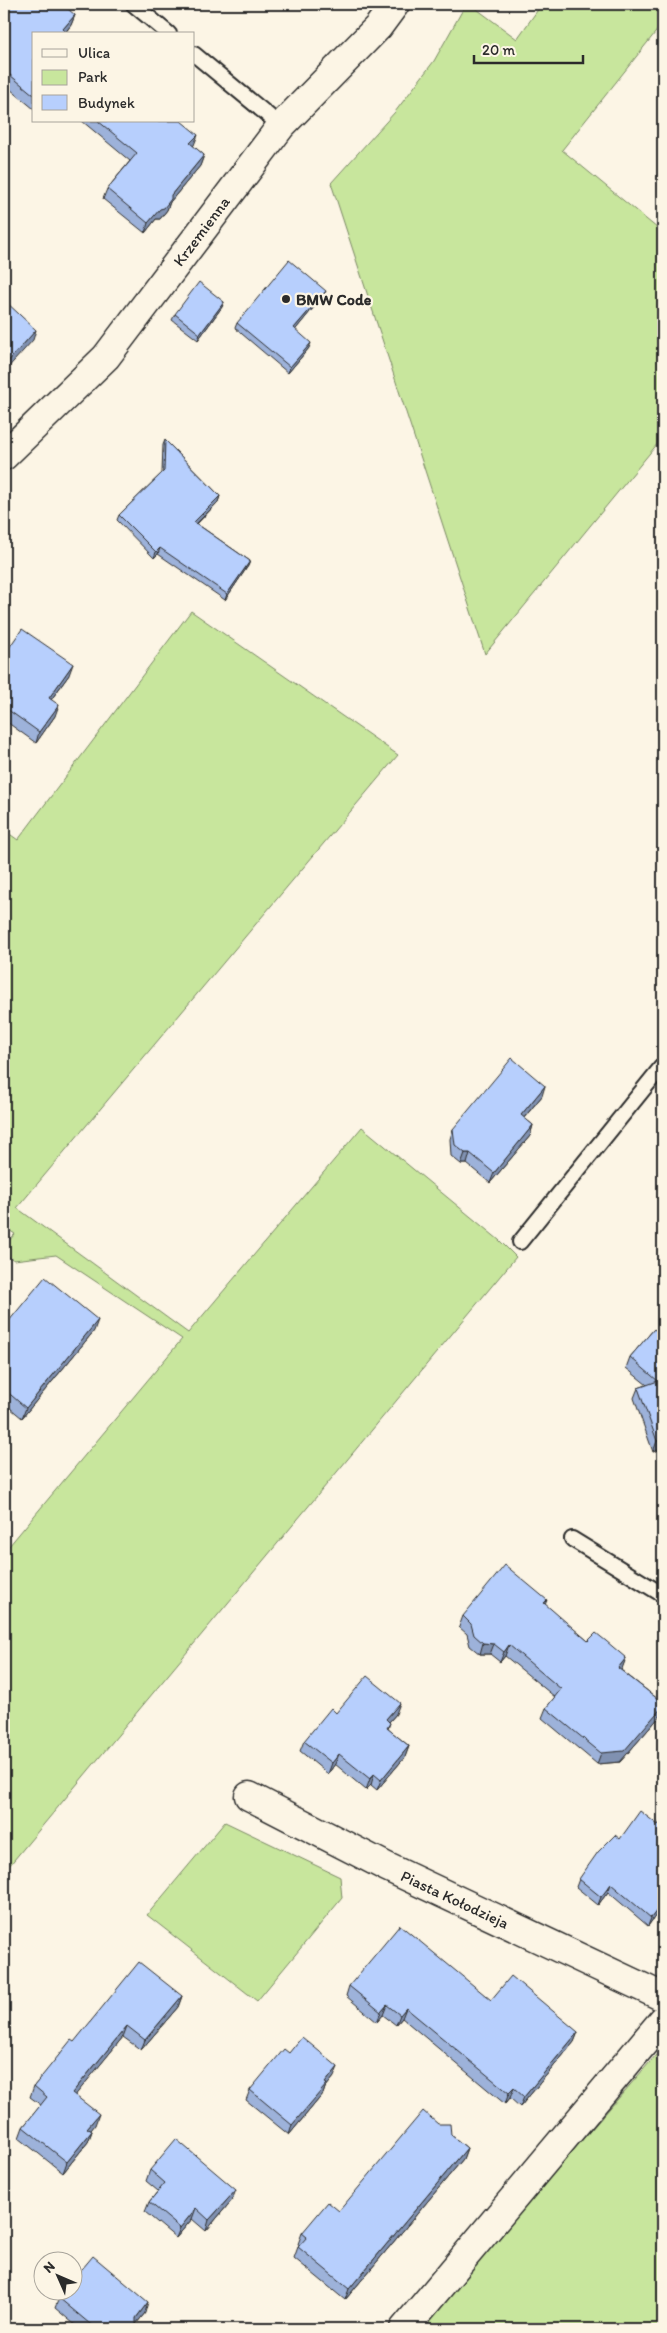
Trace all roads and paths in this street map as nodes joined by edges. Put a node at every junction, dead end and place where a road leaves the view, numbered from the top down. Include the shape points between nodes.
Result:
1 (133, 4) edge
2 (395, 4) edge
3 (167, 32) edge
4 (195, 55) edge
5 (281, 126) junction
6 (4, 456) edge
7 (663, 1065) edge
8 (520, 1242) dead end
9 (572, 1539) dead end
10 (663, 1594) edge
11 (249, 1796) dead end
12 (663, 1997) edge
13 (663, 2020) edge
14 (404, 2329) edge

1 - 3 lane
2 - 5 street, Krzemienna via 378,27
4 - 5 lane
5 - 6 street, Krzemienna via 106,357
7 - 8 lane
9 - 10 lane
11 - 12 street, Piasta Kołodzieja via 387,1868
13 - 14 street

